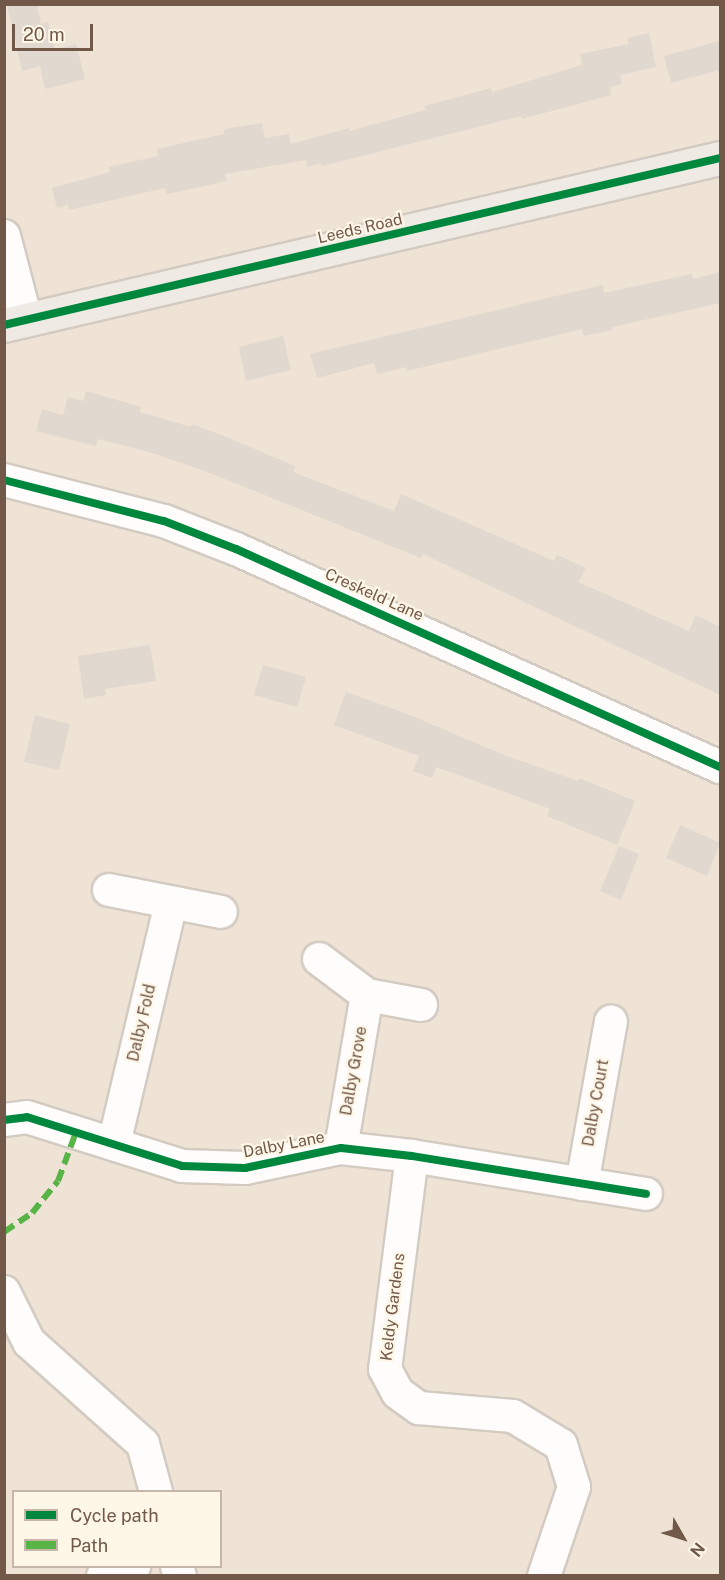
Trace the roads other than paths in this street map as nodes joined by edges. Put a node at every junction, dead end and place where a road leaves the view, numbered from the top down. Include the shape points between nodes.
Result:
1 (720, 158) edge
2 (4, 236) edge
3 (15, 322) edge
4 (4, 480) edge
5 (720, 767) edge
6 (109, 890) dead end
7 (171, 903) junction
8 (221, 912) dead end
9 (319, 959) dead end
10 (367, 995) junction
11 (421, 1005) dead end
12 (611, 1022) dead end
13 (4, 1120) edge
14 (114, 1144) junction
15 (341, 1148) junction
16 (412, 1156) junction
17 (582, 1184) junction
18 (645, 1194) dead end
19 (4, 1292) edge
20 (156, 1490) edge
21 (127, 1568) edge
22 (103, 1575) edge
23 (544, 1575) edge

1 - 3 highway, Leeds Road
2 - 3 street
4 - 5 street, Creskeld Lane via 164,521 236,549
6 - 7 street
7 - 8 street
7 - 14 street, Dalby Fold
9 - 10 street
10 - 11 street
10 - 15 street, Dalby Grove
12 - 17 street, Dalby Court
13 - 14 street, Dalby Lane via 27,1117
14 - 15 street, Dalby Lane via 182,1166 245,1168
15 - 16 street, Dalby Lane
16 - 17 street, Dalby Lane
16 - 23 street, Keldy Gardens via 385,1369 398,1393 419,1408 513,1416 561,1445 574,1487
17 - 18 street, Dalby Lane
19 - 20 street via 29,1342 143,1444
21 - 22 street

